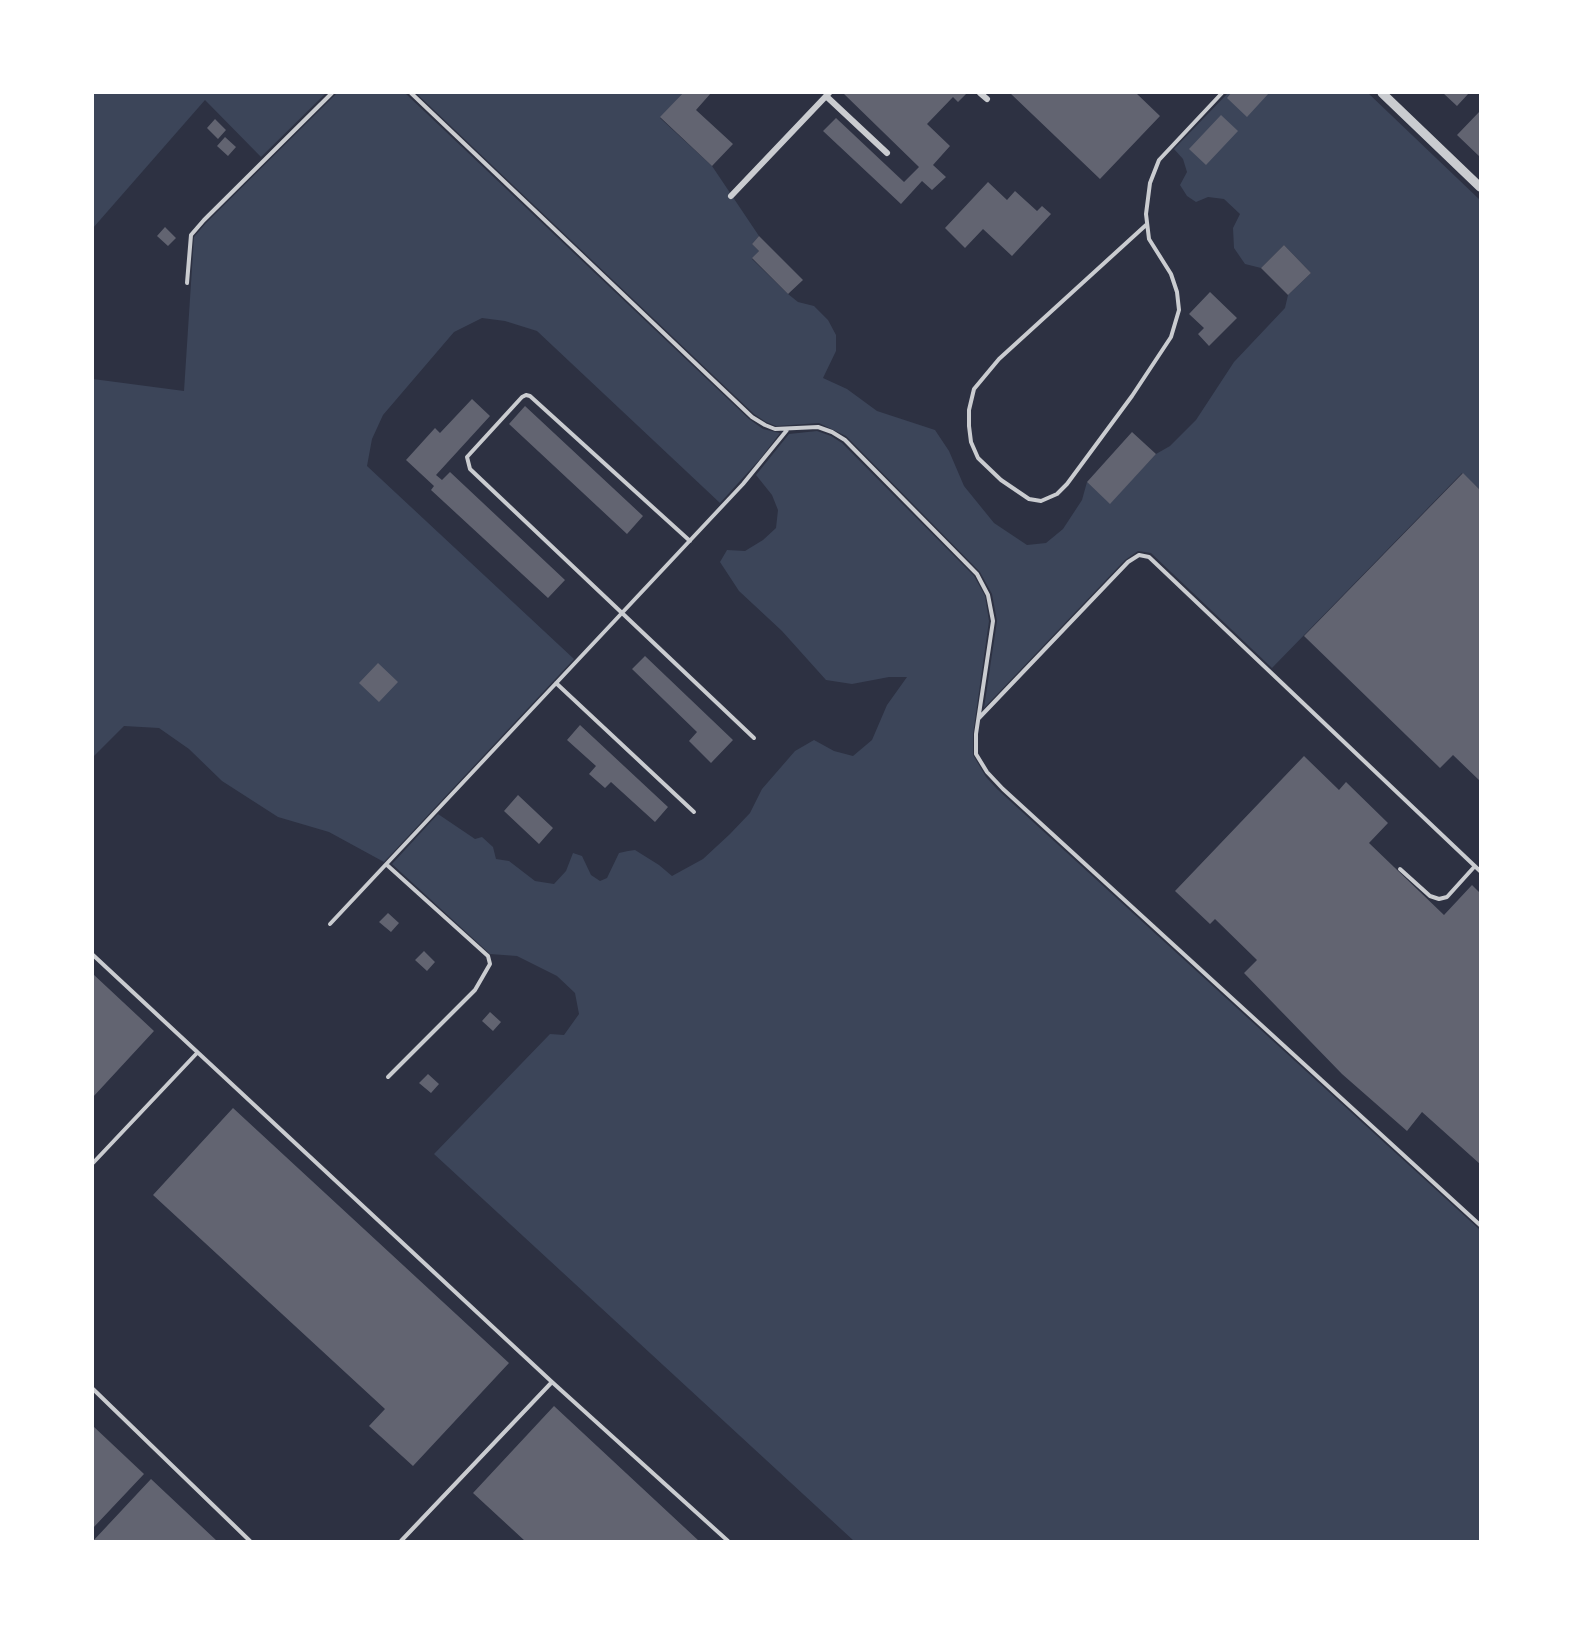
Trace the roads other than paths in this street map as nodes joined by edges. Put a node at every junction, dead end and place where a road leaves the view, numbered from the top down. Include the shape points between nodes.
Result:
1 (332, 93) edge
2 (411, 93) edge
3 (980, 93) edge
4 (1222, 93) edge
5 (1382, 93) edge
6 (828, 94) edge
7 (987, 99) dead end
8 (887, 153) dead end
9 (1480, 187) edge
10 (731, 196) dead end
11 (1146, 225) junction
12 (187, 283) dead end
13 (787, 429) junction
14 (690, 541) junction
15 (622, 614) junction
16 (556, 683) junction
17 (978, 719) junction
18 (754, 738) dead end
19 (694, 812) dead end
20 (387, 865) junction
21 (1475, 866) junction
22 (1400, 869) dead end
23 (1480, 871) edge
24 (330, 924) dead end
25 (93, 955) edge
26 (197, 1053) junction
27 (388, 1077) dead end
28 (93, 1163) edge
29 (1480, 1225) edge
30 (552, 1382) junction
31 (93, 1389) edge
32 (250, 1541) edge
33 (401, 1541) edge
34 (728, 1541) edge

1 - 12 lane via 191,235
2 - 13 lane via 752,417 765,426
3 - 7 street
4 - 11 lane via 1160,160 1150,183
5 - 9 street
6 - 8 street
6 - 10 street
11 - 11 lane via 1149,240 1171,274 1177,292 1179,310 1171,337 1067,484 1041,501 1029,499 978,458 969,426 974,389 999,359
13 - 14 lane
13 - 17 lane via 818,427 845,440 977,574 988,595 993,621
14 - 15 lane
14 - 15 lane via 530,396 522,397 467,457 470,469
15 - 16 lane
15 - 18 lane
16 - 19 lane
16 - 20 lane
17 - 21 lane via 1128,562 1139,555 1149,557
17 - 29 lane via 976,754 1003,789
20 - 24 lane
20 - 27 lane via 488,956 490,964 475,990
21 - 22 lane via 1447,897 1439,898 1430,896
21 - 23 lane
25 - 26 lane
26 - 28 lane
26 - 30 lane
30 - 33 lane
30 - 34 lane
31 - 32 lane

